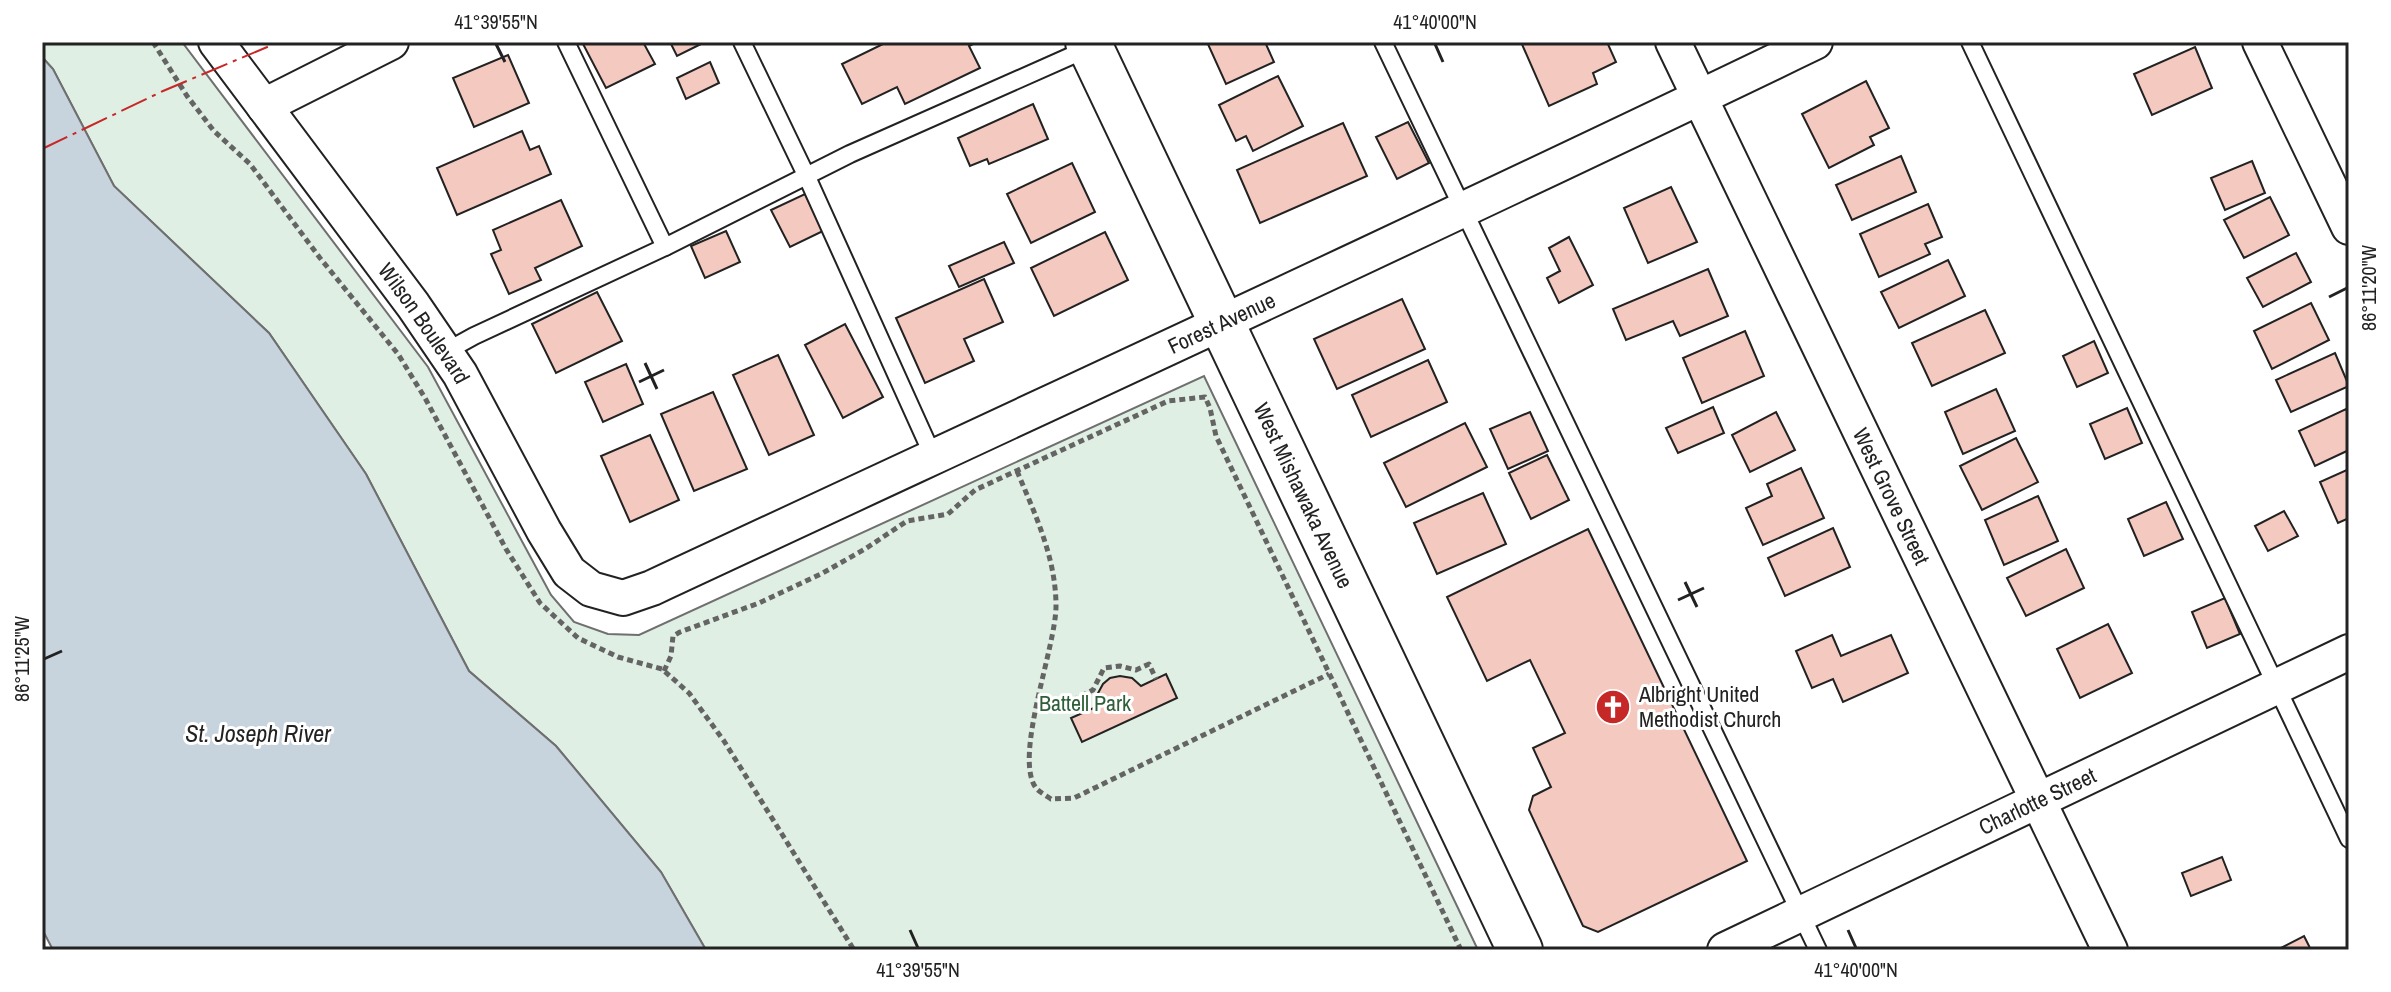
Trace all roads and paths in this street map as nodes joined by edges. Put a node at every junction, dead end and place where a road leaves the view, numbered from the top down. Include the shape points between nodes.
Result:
1 (216, 42) edge
2 (391, 42) edge
3 (566, 42) edge
4 (742, 42) edge
5 (1383, 42) edge
6 (1673, 42) edge
7 (1815, 42) edge
8 (1970, 42) edge
9 (2260, 42) edge
10 (1089, 45) edge
11 (1699, 98) junction
12 (264, 106) junction
13 (807, 177) junction
14 (1462, 209) junction
15 (2349, 227) edge
16 (665, 247) junction
17 (1223, 324) junction
18 (445, 352) junction
19 (933, 456) junction
20 (1017, 471) junction
21 (623, 598) joint
22 (2349, 652) edge
23 (664, 671) dead end
24 (1329, 674) junction
25 (1156, 679) dead end
26 (2277, 686) junction
27 (1084, 712) dead end
28 (2039, 800) junction
29 (2349, 839) edge
30 (1801, 915) junction
31 (1461, 950) edge
32 (1520, 950) edge
33 (1725, 950) edge
34 (1818, 950) edge
35 (2110, 950) edge

1 - 12 street, Wilson Boulevard
2 - 12 street
3 - 16 lane
4 - 13 lane
5 - 14 lane
6 - 11 street, West Grove Street
7 - 11 street, Forest Avenue
8 - 26 lane
9 - 15 street
10 - 13 lane
10 - 17 main road, West Mishawaka Avenue
11 - 14 street, Forest Avenue
11 - 28 street, West Grove Street
12 - 18 street, Wilson Boulevard
13 - 16 lane
13 - 19 lane
14 - 17 street, Forest Avenue
14 - 30 lane
16 - 18 lane
17 - 19 street, Forest Avenue
17 - 32 main road, West Mishawaka Avenue
18 - 21 street, Wilson Boulevard via 569,572 591,589
19 - 21 street, Forest Avenue
20 - 23 path via 975,490 948,514 907,521 821,574 673,636
20 - 24 path via 1168,401 1205,397 1216,436
20 - 24 path via 1043,532 1054,577 1056,608 1028,762 1035,788 1051,799 1074,798
22 - 26 street, Charlotte Street
24 - 31 path
25 - 27 path via 1149,664 1136,670 1104,668 1093,690 1077,698
26 - 28 street, Charlotte Street
26 - 29 lane
28 - 30 street, Charlotte Street
28 - 35 street, West Grove Street
30 - 33 street, Charlotte Street
30 - 34 lane

